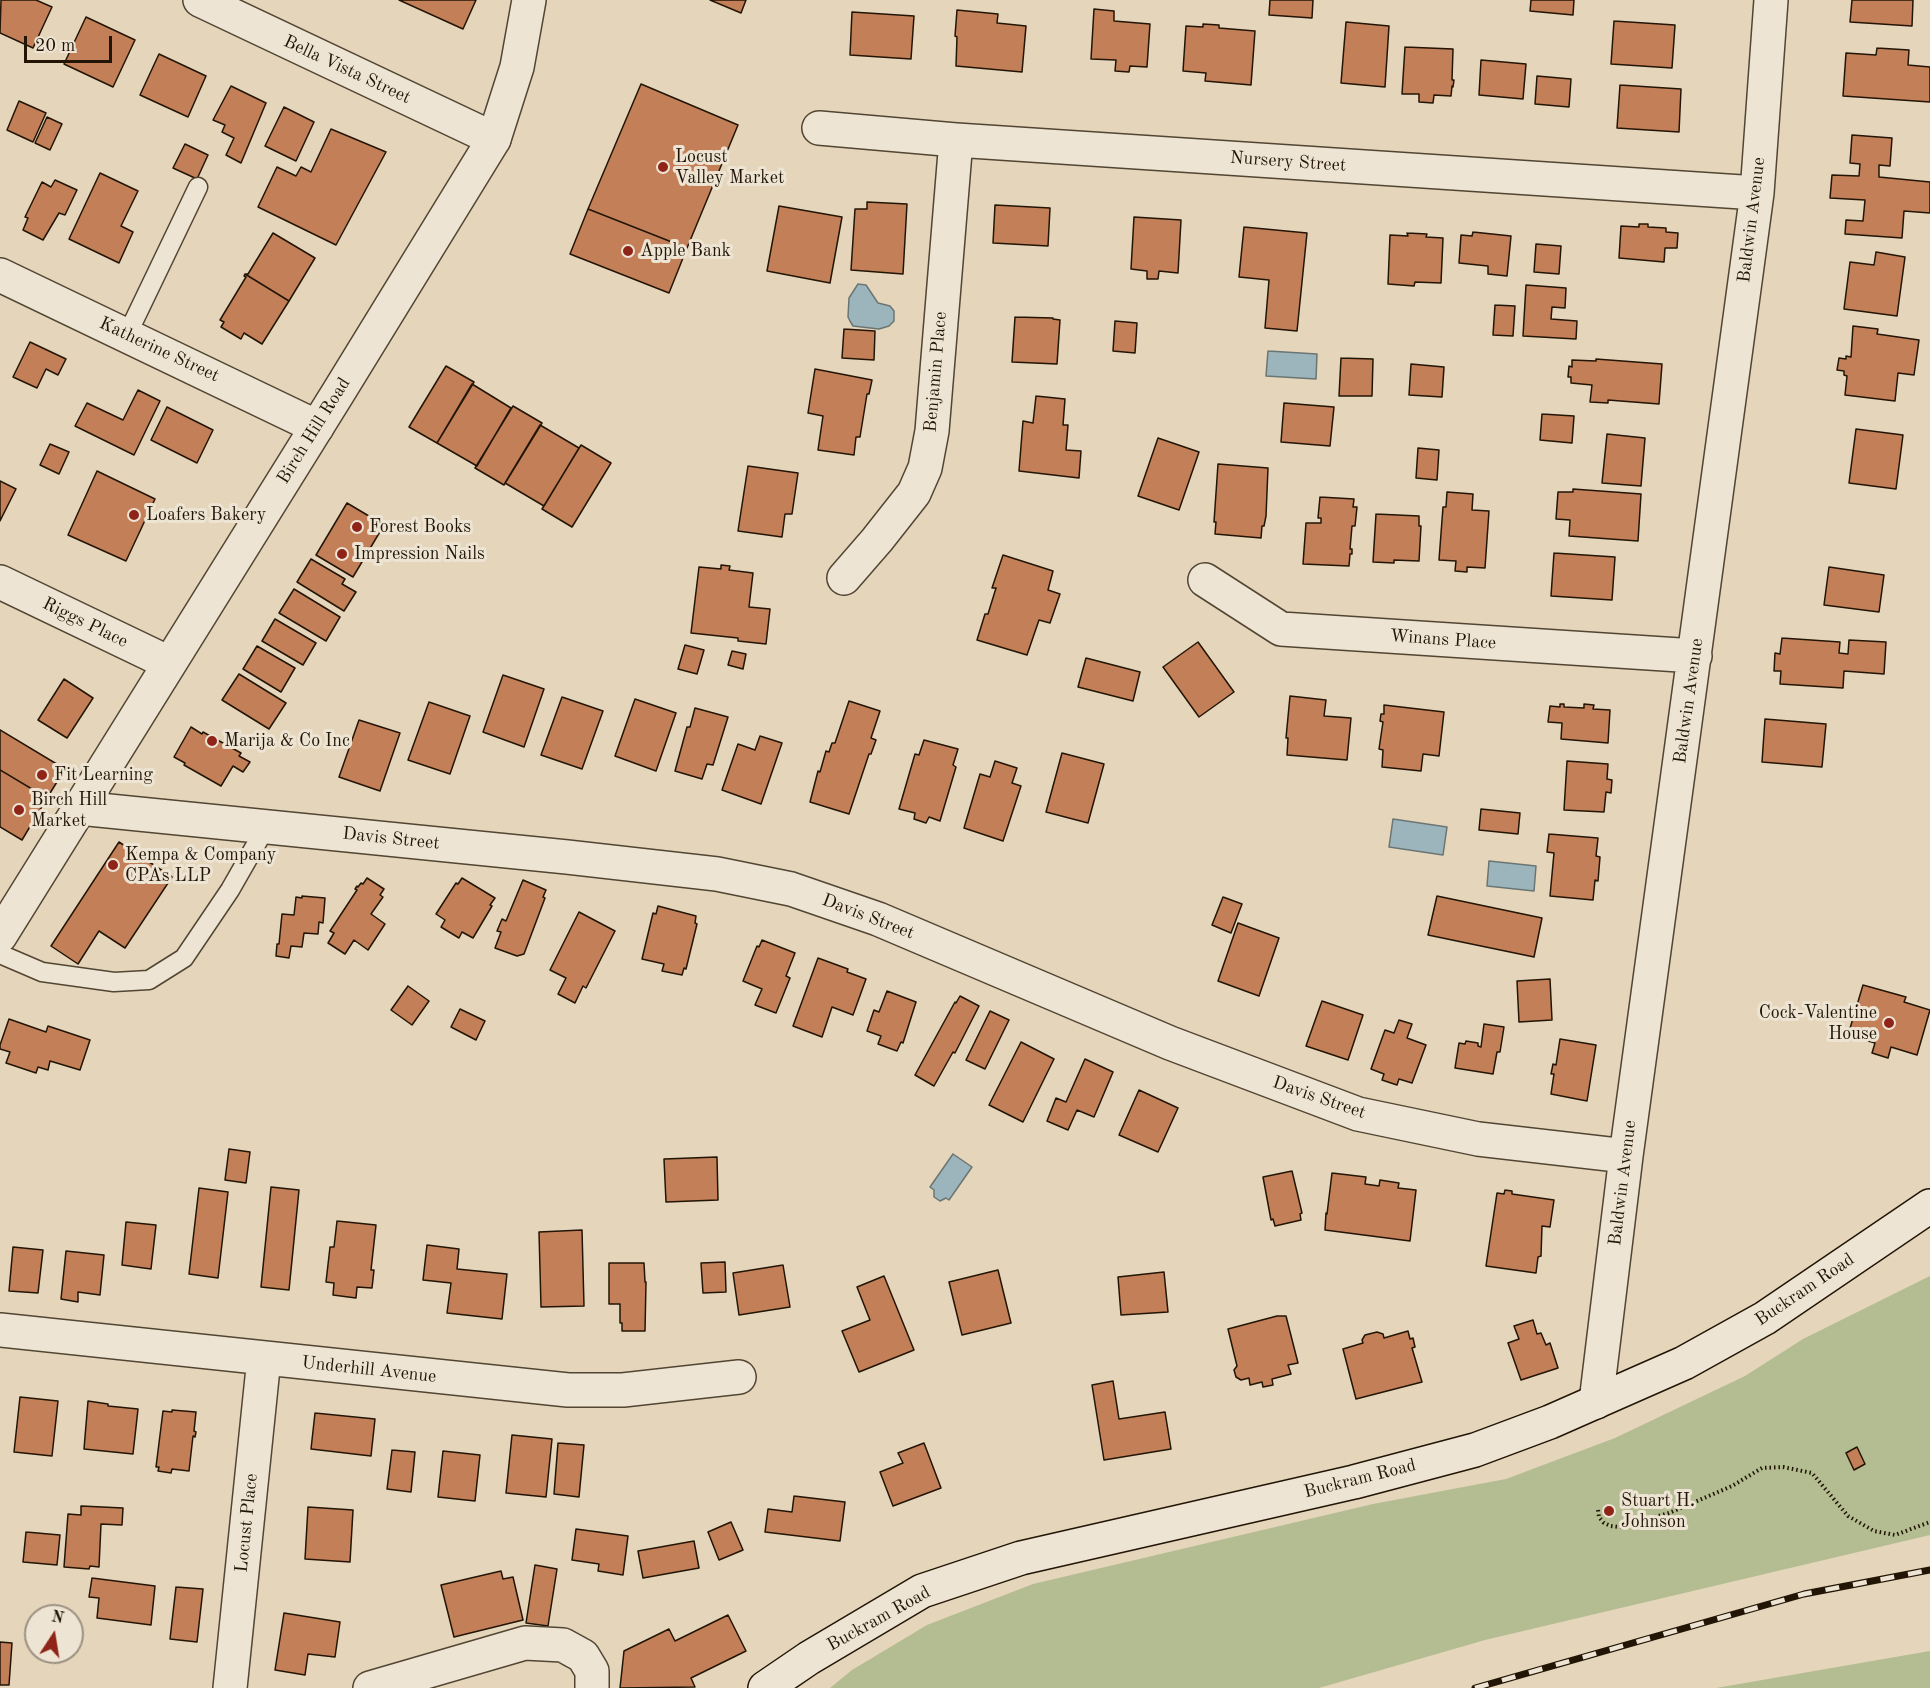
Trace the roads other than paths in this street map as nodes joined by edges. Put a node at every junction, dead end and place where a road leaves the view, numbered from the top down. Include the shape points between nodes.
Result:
1 (200, 0) edge
2 (529, 0) edge
3 (1771, 0) edge
4 (819, 128) dead end
5 (494, 139) junction
6 (956, 140) junction
7 (198, 187) dead end
8 (1756, 193) junction
9 (0, 275) edge
10 (127, 335) junction
11 (317, 426) junction
12 (844, 578) dead end
13 (1205, 580) dead end
14 (0, 582) edge
15 (1695, 656) junction
16 (169, 663) junction
17 (79, 808) junction
18 (266, 827) junction
19 (0, 936) edge
20 (0, 954) edge
21 (1626, 1156) junction
22 (1930, 1206) edge
23 (0, 1330) edge
24 (264, 1358) junction
25 (739, 1377) dead end
26 (1596, 1402) junction
27 (230, 1688) edge
28 (370, 1688) edge
29 (592, 1688) edge
30 (765, 1688) edge

1 - 5 street, Bella Vista Street
2 - 5 street, Birch Hill Road via 517,67
3 - 8 street, Baldwin Avenue
4 - 6 street, Nursery Street
5 - 11 street, Birch Hill Road
6 - 8 street, Nursery Street
6 - 12 street, Benjamin Place via 932,431 925,468 914,493
7 - 10 lane
8 - 15 street, Baldwin Avenue
9 - 10 street, Katherine Street
10 - 11 street, Katherine Street
11 - 16 street, Birch Hill Road
13 - 15 street, Winans Place via 1281,629
14 - 16 street, Riggs Place
15 - 21 street, Baldwin Avenue
16 - 17 street, Birch Hill Road
17 - 18 street, Davis Street
17 - 19 street, Birch Hill Road
18 - 20 lane via 184,958 149,980 114,982 42,972
18 - 21 street, Davis Street via 717,874 791,889 878,919 1170,1043 1358,1114 1479,1139
21 - 26 street, Baldwin Avenue
22 - 26 street, Buckram Road via 1765,1318 1684,1363
23 - 24 street, Underhill Avenue
24 - 25 street, Underhill Avenue via 568,1390 623,1390
24 - 27 street, Locust Place
26 - 30 street, Buckram Road via 1475,1450 1354,1482 1022,1558 922,1591
28 - 29 street via 525,1643 563,1645 583,1656 592,1671

